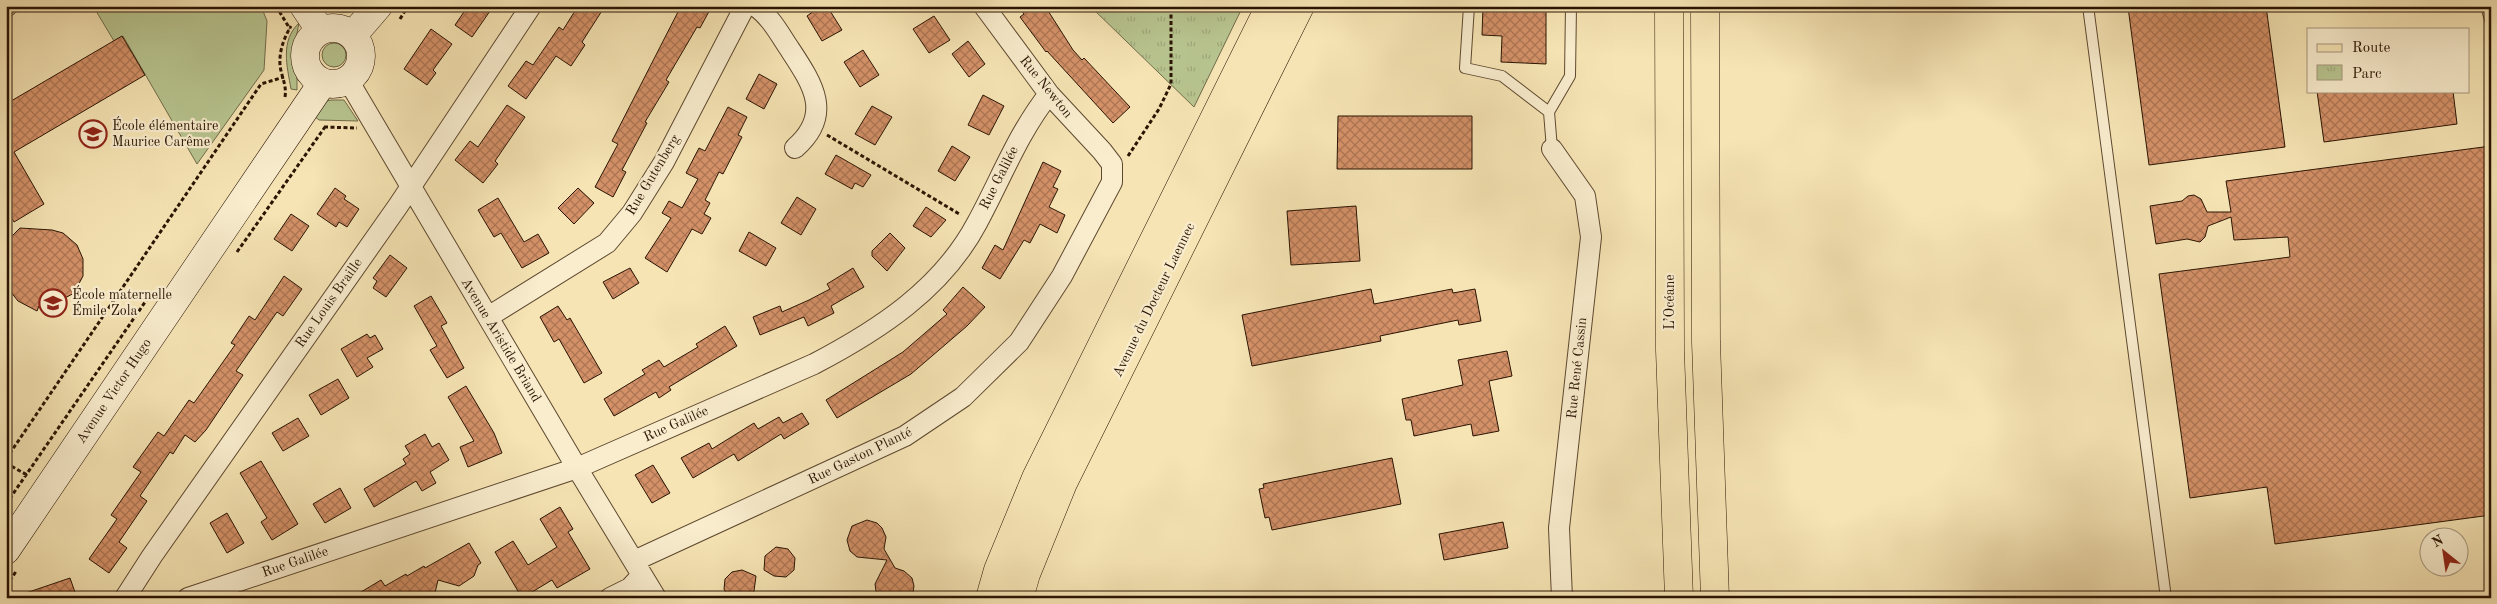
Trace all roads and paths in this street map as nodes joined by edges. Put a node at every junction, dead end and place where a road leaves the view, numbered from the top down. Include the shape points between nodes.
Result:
1 (276, 6) edge
2 (408, 6) edge
3 (531, 6) edge
4 (745, 6) edge
5 (755, 6) edge
6 (984, 6) edge
7 (1171, 6) edge
8 (1270, 6) edge
9 (1300, 6) edge
10 (1469, 6) edge
11 (1571, 6) edge
12 (1669, 6) edge
13 (1705, 6) edge
14 (2088, 6) edge
15 (2486, 6) edge
16 (389, 13) edge
17 (305, 19) edge
18 (2491, 23) edge
19 (353, 35) junction
20 (284, 77) junction
21 (336, 81) junction
22 (1049, 94) junction
23 (284, 99) dead end
24 (1549, 112) junction
25 (370, 119) junction
26 (320, 126) dead end
27 (814, 127) junction
28 (795, 148) dead end
29 (1552, 150) joint
30 (1112, 164) junction
31 (410, 185) junction
32 (977, 224) junction
33 (157, 284) dead end
34 (488, 317) junction
35 (6, 459) edge
36 (576, 468) junction
37 (6, 504) edge
38 (6, 550) edge
39 (638, 568) junction
40 (125, 598) edge
41 (188, 598) edge
42 (610, 598) edge
43 (656, 598) edge
44 (990, 598) edge
45 (1019, 598) edge
46 (1562, 598) edge
47 (1680, 598) edge
48 (1715, 598) edge
49 (2166, 598) edge

1 - 17 path
2 - 16 path
3 - 31 street, Rue Louis Braille
4 - 34 street, Rue Gutenberg via 664,162 632,213 606,242
5 - 27 street via 776,28 813,87 817,101
6 - 22 street, Rue Newton
7 - 30 path via 1171,84 1136,146 1124,162
8 - 44 main road, Avenue du Docteur Laennec via 1036,478 998,570
9 - 45 main road, Avenue du Docteur Laennec via 1063,483
10 - 24 lane via 1465,68 1502,76
11 - 24 lane via 1570,76
12 - 47 main road, L’Océane via 1670,350
13 - 48 main road via 1706,342
14 - 49 lane
15 - 18 lane
16 - 19 main road
17 - 19 main road
17 - 20 path via 283,39 280,65
17 - 21 main road via 313,36 305,52 309,70
19 - 21 main road, Avenue Victor Hugo via 362,59 360,67
20 - 23 path
20 - 35 path via 262,84
21 - 25 street, Avenue Aristide Briand
21 - 38 main road, Avenue Victor Hugo
22 - 30 street, Rue Newton
22 - 32 street, Rue Galilée via 1032,114
24 - 29 lane
25 - 26 path via 355,129
25 - 31 street, Avenue Aristide Briand
27 - 28 street
27 - 32 path
29 - 46 street, Rue René Cassin via 1584,196 1591,237 1559,528
30 - 39 street, Rue Gaston Planté via 1112,182 1062,276 1019,342 962,397 905,436
31 - 34 street, Avenue Aristide Briand
31 - 40 street, Rue Louis Braille
32 - 36 street, Rue Galilée via 942,272 914,301 850,345 814,364
33 - 37 path
34 - 36 street, Avenue Aristide Briand
36 - 39 street, Avenue Aristide Briand
36 - 41 street, Rue Galilée
39 - 42 street, Rue Gaston Planté via 630,588
39 - 43 street, Avenue Aristide Briand

